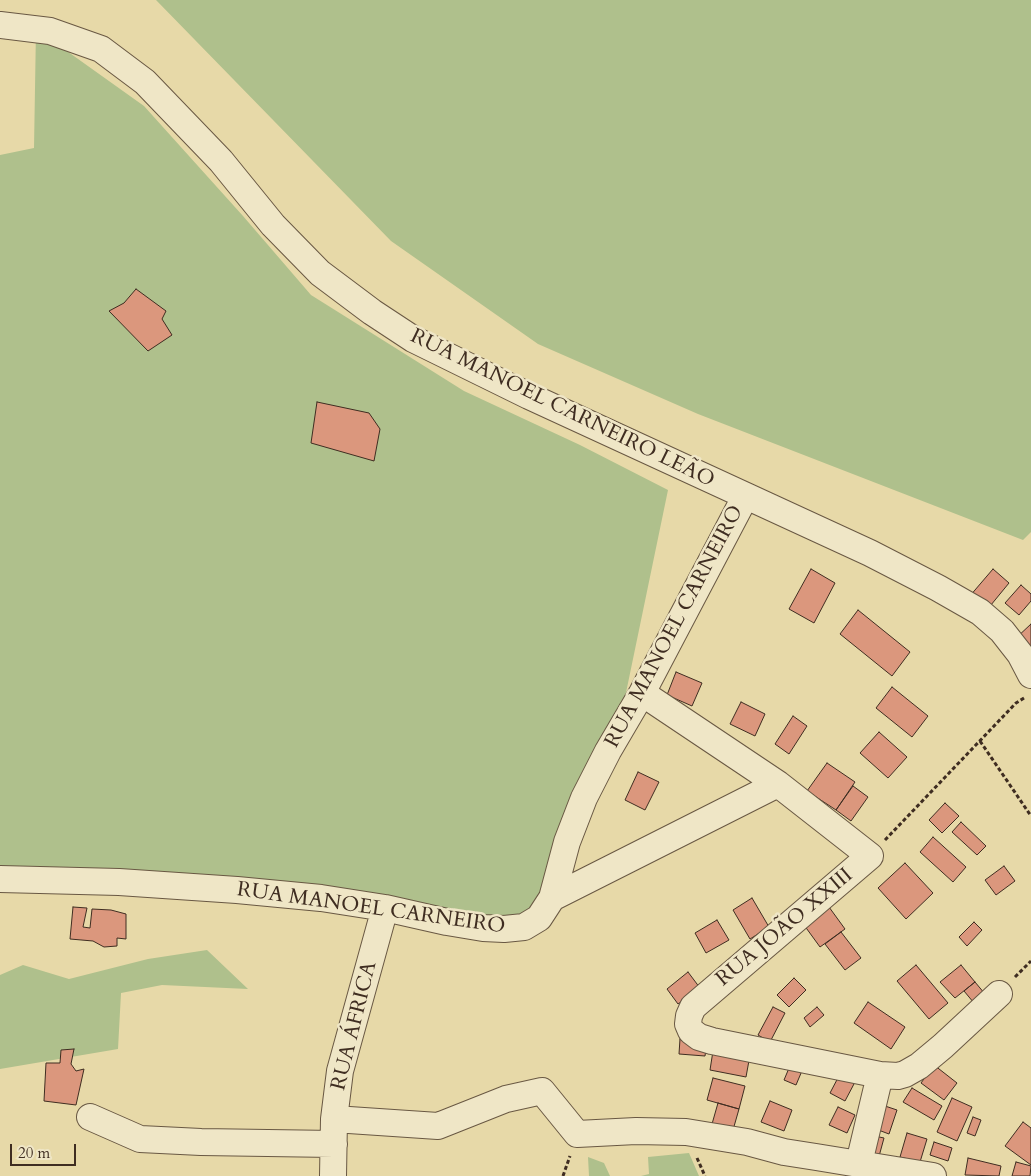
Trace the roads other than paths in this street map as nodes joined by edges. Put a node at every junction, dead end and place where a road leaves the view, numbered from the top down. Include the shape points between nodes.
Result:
1 (0, 25) edge
2 (745, 497) junction
3 (1031, 675) edge
4 (642, 693) junction
5 (778, 784) junction
6 (0, 879) edge
7 (552, 898) junction
8 (385, 908) junction
9 (999, 994) dead end
10 (880, 1075) junction
11 (90, 1117) dead end
12 (334, 1131) junction
13 (859, 1163) junction
14 (333, 1176) edge
15 (929, 1176) edge

1 - 2 street, RUA MANOEL CARNEIRO LEÃO via 50,31 101,49 145,82 221,161 273,225 320,273 413,339
2 - 3 street, RUA MANOEL CARNEIRO LEÃO via 870,553 980,612 1002,631
2 - 4 street, RUA MANOEL CARNEIRO
4 - 5 street
4 - 7 street, RUA MANOEL CARNEIRO via 584,798 566,842
5 - 7 street
5 - 10 street, RUA JOÃO XXIII via 870,856 693,1007 688,1024 699,1037 712,1041
6 - 8 street, RUA MANOEL CARNEIRO via 120,882 237,890
7 - 8 street, RUA MANOEL CARNEIRO via 539,918 524,927 504,929 448,922
8 - 12 street, RUA ÁFRICA via 340,1072
9 - 10 street via 919,1066 898,1076
10 - 13 street
11 - 12 street via 140,1139 201,1142
12 - 13 street via 438,1126 506,1099 542,1091 577,1134 686,1132
12 - 14 street, RUA ÁFRICA
13 - 15 street

